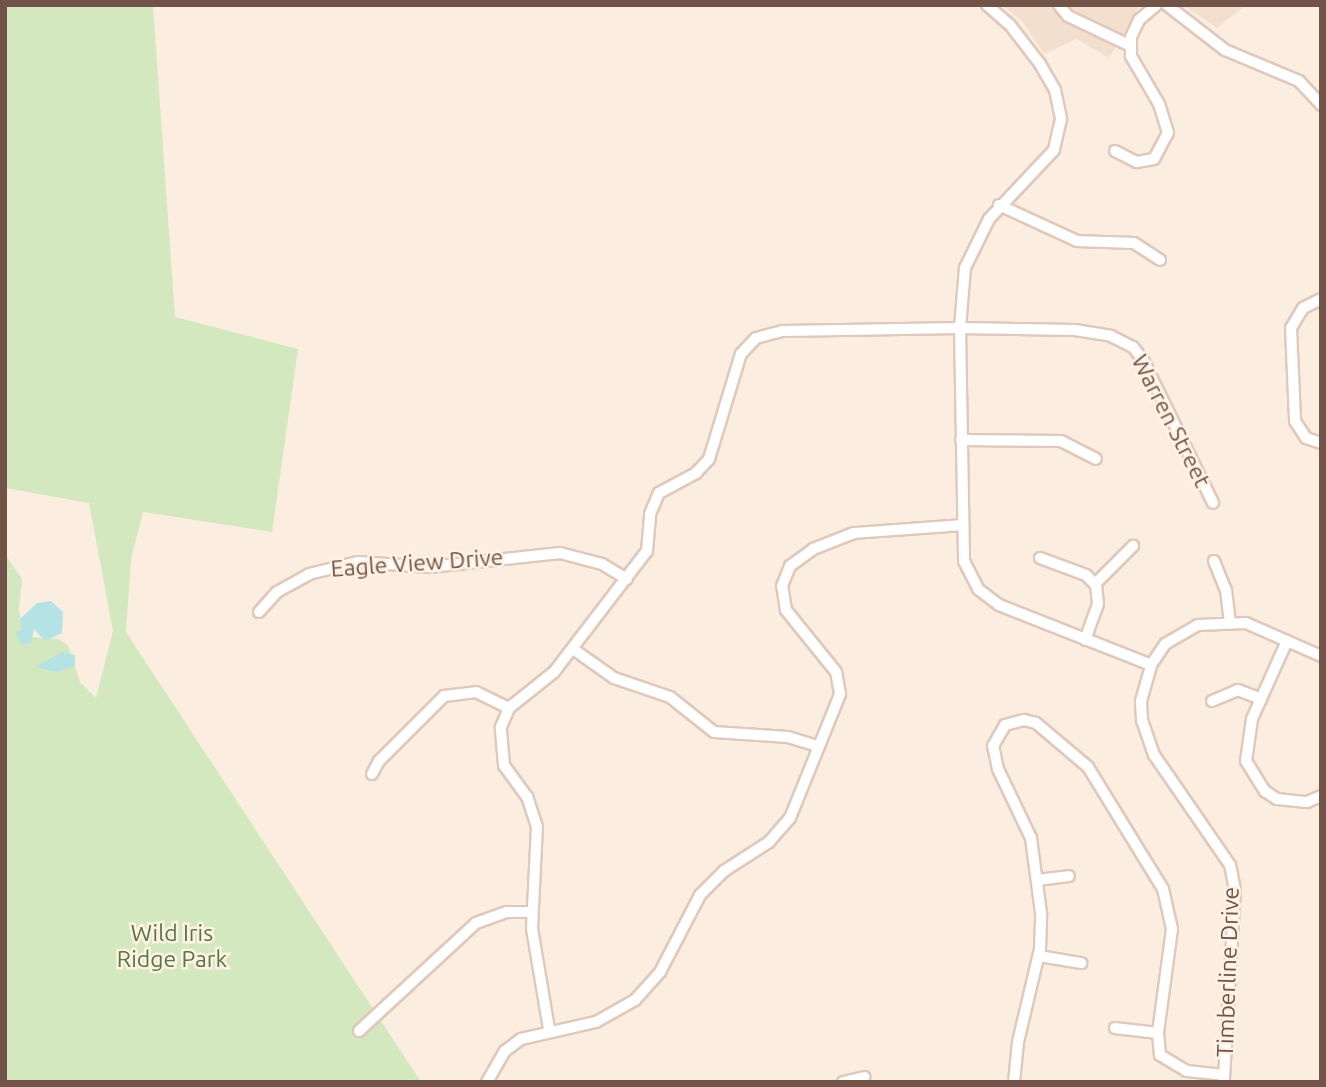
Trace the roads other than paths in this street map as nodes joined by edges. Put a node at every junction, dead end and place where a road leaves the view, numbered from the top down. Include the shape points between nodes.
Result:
1 (987, 5) edge
2 (1059, 5) edge
3 (1156, 5) edge
4 (1167, 5) edge
5 (1131, 46) junction
6 (1321, 105) edge
7 (1115, 151) dead end
8 (999, 205) junction
9 (1160, 260) dead end
10 (1321, 299) edge
11 (960, 328) junction
12 (961, 440) junction
13 (1321, 443) edge
14 (1096, 459) dead end
15 (1213, 503) dead end
16 (962, 525) junction
17 (1133, 546) dead end
18 (1040, 558) dead end
19 (1214, 561) dead end
20 (626, 579) junction
21 (1095, 584) junction
22 (259, 612) dead end
23 (1230, 622) junction
24 (1085, 640) junction
25 (1287, 641) junction
26 (573, 649) junction
27 (1321, 656) edge
28 (1151, 665) junction
29 (1261, 699) junction
30 (1212, 701) dead end
31 (509, 708) junction
32 (817, 746) junction
33 (372, 774) dead end
34 (1321, 796) edge
35 (1069, 876) dead end
36 (1037, 880) junction
37 (532, 912) junction
38 (1039, 956) junction
39 (1082, 963) dead end
40 (1115, 1028) dead end
41 (550, 1029) junction
42 (359, 1031) dead end
43 (1158, 1033) junction
44 (864, 1077) dead end
45 (1224, 1078) edge
46 (487, 1082) edge
47 (843, 1082) edge
48 (1014, 1082) edge

1 - 8 street via 1010,25 1040,64 1055,90 1061,119 1054,150
2 - 5 street via 1068,16
3 - 5 street via 1139,20
4 - 6 street via 1225,50 1298,81
5 - 7 street via 1131,56 1159,104 1168,133 1154,159 1137,162
8 - 9 street via 1077,241 1135,243
8 - 11 street via 965,268
10 - 13 street via 1303,308 1291,328 1295,421 1306,438
11 - 12 street
11 - 15 street, Warren Street via 1086,331 1133,347
11 - 20 street, Warren Street via 783,331 755,338 741,354 709,459 696,473 659,493 650,513 649,548
12 - 14 street via 1061,441
12 - 16 street
16 - 24 street via 967,569 984,595
16 - 32 street via 853,533 813,549 786,572 782,592 786,610 839,683 839,705
17 - 21 street
18 - 21 street via 1086,575
19 - 23 street via 1226,590
20 - 22 street, Eagle View Drive via 602,564 560,553 430,567 358,562 309,574 277,592
20 - 26 street, Warren Street
21 - 24 street via 1098,604
23 - 25 street, Timberline Drive via 1262,627
23 - 28 street, Timberline Drive via 1198,625 1165,644
24 - 28 street
25 - 27 street, Timberline Drive
25 - 29 street
26 - 31 street, Warren Street
26 - 32 street via 614,678 670,697 714,732 788,737
28 - 45 street, Timberline Drive via 1141,701 1148,741 1215,838 1230,865 1235,890
29 - 30 street via 1238,690
29 - 34 street via 1246,742 1246,761 1256,778 1265,792 1289,802
31 - 33 street via 476,692 444,696 379,761
31 - 37 street via 502,727 501,755 527,797 537,827
32 - 41 street via 786,825 699,895 665,964 645,992 606,1018
35 - 36 street
36 - 38 street
36 - 43 street via 1026,820 994,758 997,734 1005,725 1024,720 1036,723 1088,767 1163,889 1172,929
37 - 41 street
37 - 42 street via 507,912 476,923
38 - 39 street
38 - 48 street via 1018,1042
40 - 43 street
41 - 46 street via 521,1039 505,1051
43 - 45 street via 1160,1055 1167,1063
44 - 47 street

